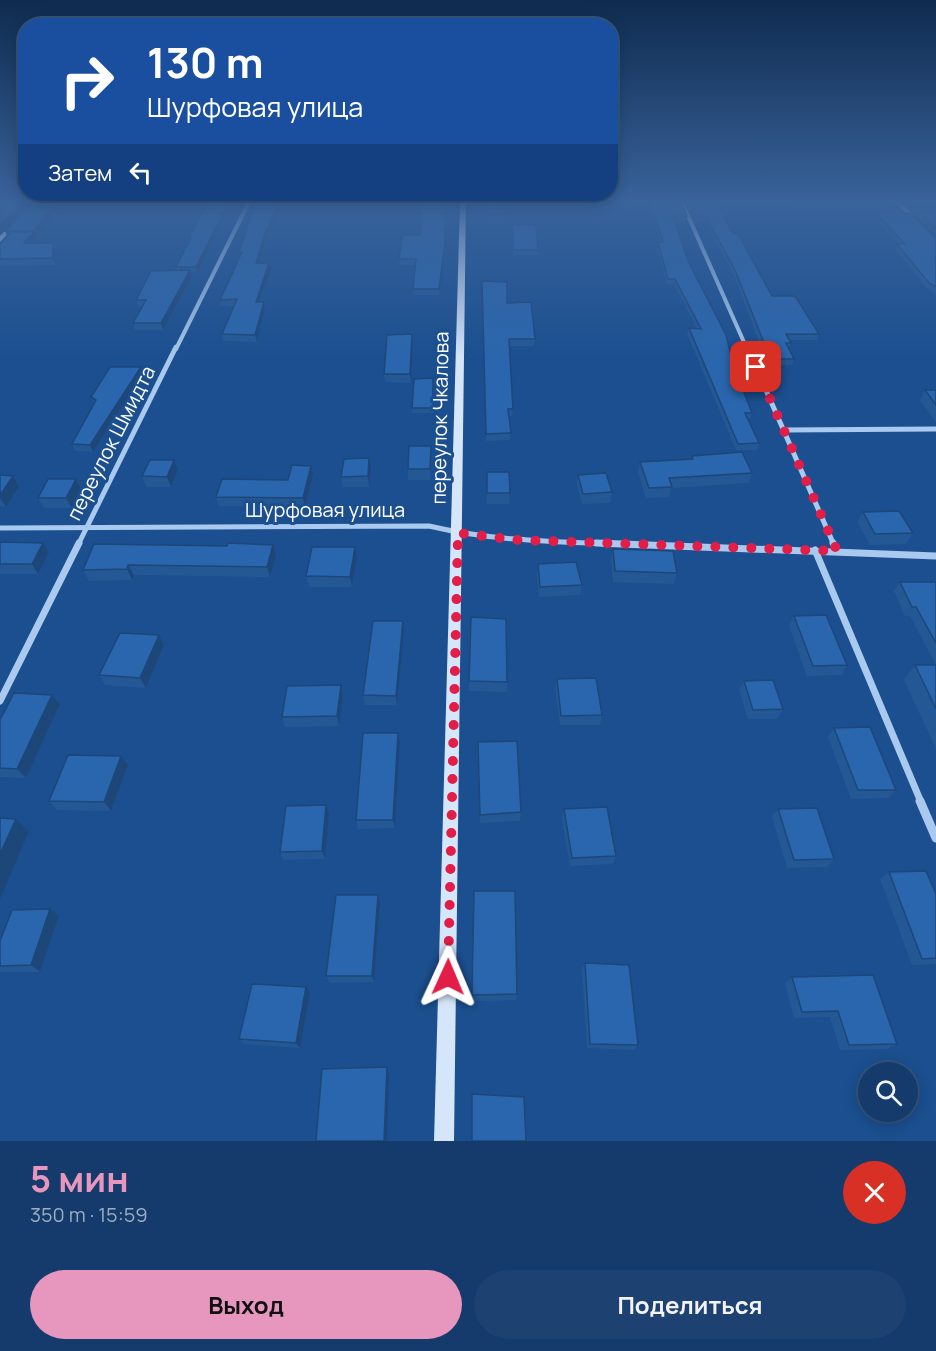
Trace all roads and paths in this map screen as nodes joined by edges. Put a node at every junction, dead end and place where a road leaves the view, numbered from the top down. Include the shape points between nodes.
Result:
1 (223, 253) edge
2 (462, 253) edge
3 (705, 253) edge
4 (936, 429) edge
5 (784, 430) junction
6 (86, 526) junction
7 (0, 528) edge
8 (458, 533) junction
9 (815, 550) junction
10 (837, 551) junction
11 (936, 556) edge
12 (0, 701) edge
13 (936, 838) edge
14 (444, 1141) edge

1 - 6 street, переулок Шмидта
2 - 8 street, переулок Чкалова
3 - 5 street
4 - 5 street
5 - 10 street
6 - 7 street, Шурфовая улица
6 - 8 street, Шурфовая улица via 429,526
6 - 12 street, переулок Шмидта
8 - 9 street, Шурфовая улица via 516,540
8 - 14 street, переулок Чкалова
9 - 10 street, Шурфовая улица
9 - 13 street
10 - 11 street, Шурфовая улица

